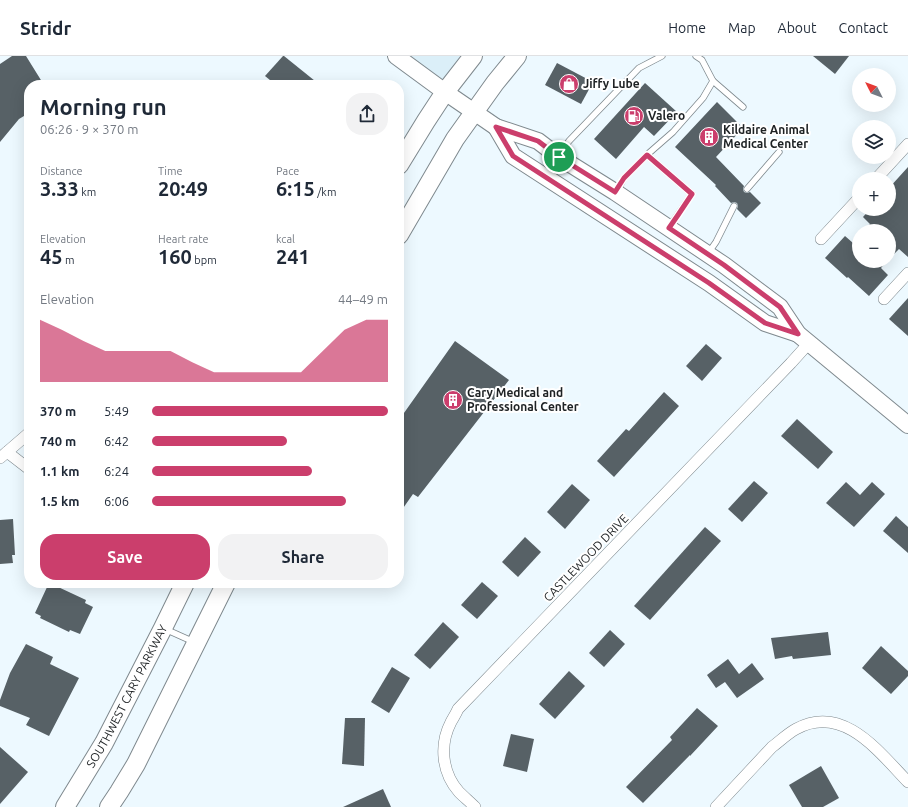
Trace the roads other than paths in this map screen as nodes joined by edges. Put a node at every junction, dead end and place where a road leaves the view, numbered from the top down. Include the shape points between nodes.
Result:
1 (396, 56) edge
2 (472, 56) edge
3 (517, 56) edge
4 (662, 56) edge
5 (696, 56) edge
6 (713, 81) junction
7 (445, 92) junction
8 (743, 107) dead end
9 (474, 112) junction
10 (496, 127) junction
11 (908, 144) edge
12 (779, 152) dead end
13 (647, 155) junction
14 (404, 157) edge
15 (559, 157) junction
16 (882, 172) edge
17 (747, 189) dead end
18 (615, 192) junction
19 (734, 206) dead end
20 (852, 206) edge
21 (404, 227) edge
22 (669, 228) junction
23 (821, 240) dead end
24 (708, 254) junction
25 (908, 273) edge
26 (884, 299) dead end
27 (804, 338) junction
28 (908, 425) edge
29 (24, 437) edge
30 (4, 455) edge
31 (24, 467) edge
32 (183, 588) edge
33 (224, 588) edge
34 (163, 628) junction
35 (196, 643) junction
36 (908, 782) edge
37 (65, 807) edge
38 (109, 807) edge
39 (475, 807) edge
40 (716, 807) edge

1 - 7 main road
2 - 7 main road
3 - 9 main road
4 - 15 lane via 639,68 569,141
5 - 6 lane via 702,60
6 - 8 lane
6 - 13 lane via 703,98 673,132
7 - 9 main road
7 - 14 main road
9 - 10 main road
9 - 21 main road
10 - 15 main road via 538,141
10 - 27 main road via 513,156 709,283 765,323
11 - 16 street
12 - 17 lane
13 - 18 lane via 624,178
13 - 22 lane via 692,194
15 - 18 main road
18 - 22 main road
19 - 24 lane
20 - 23 street
22 - 24 main road
24 - 27 main road via 780,307
25 - 26 street
27 - 28 main road
27 - 39 street, CASTLEWOOD DRIVE via 780,374 458,709 446,737 444,762 452,782
29 - 30 street
30 - 31 street
32 - 34 main road, SOUTHWEST CARY PARKWAY
33 - 35 main road
34 - 35 lane
34 - 37 main road, SOUTHWEST CARY PARKWAY via 104,743
35 - 38 main road via 136,764
36 - 40 street via 859,734 837,723 812,723 782,738

